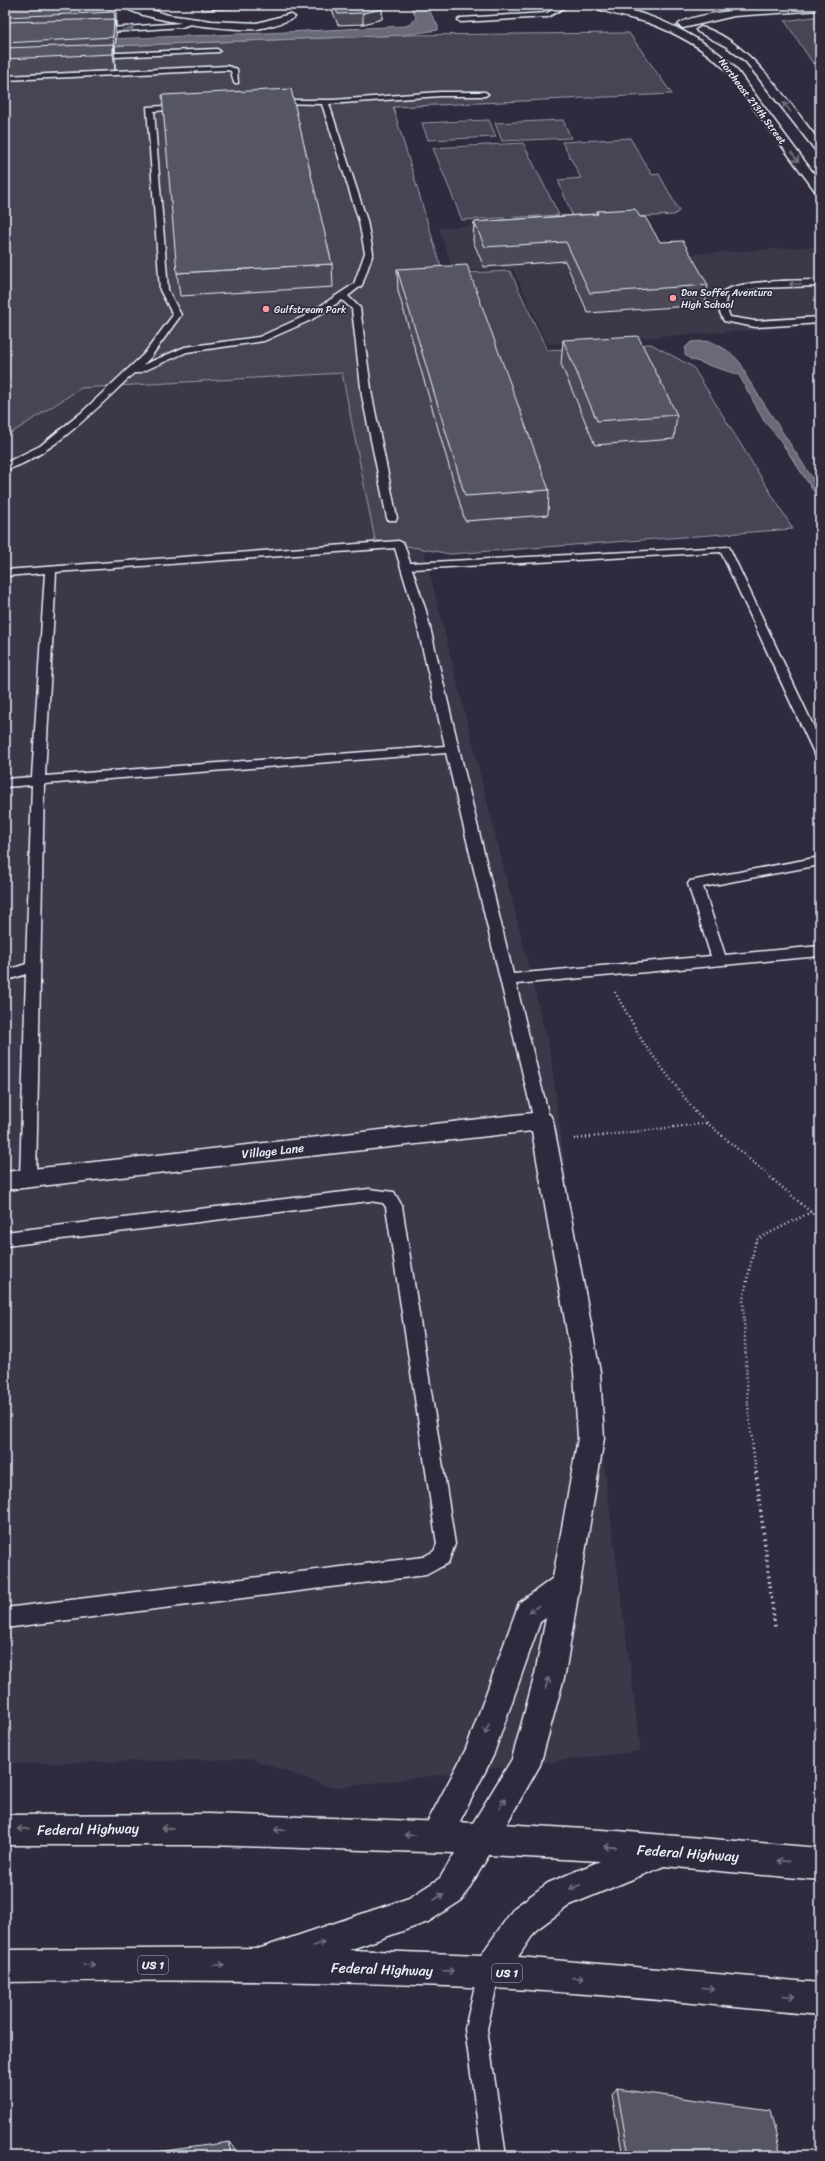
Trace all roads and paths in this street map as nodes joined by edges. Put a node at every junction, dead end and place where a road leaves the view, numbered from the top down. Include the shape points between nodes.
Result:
1 (126, 5) edge
2 (146, 5) edge
3 (287, 5) edge
4 (566, 5) edge
5 (596, 5) edge
6 (621, 5) edge
7 (820, 7) edge
8 (820, 15) edge
9 (290, 17) junction
10 (461, 20) dead end
11 (752, 21) dead end
12 (191, 22) junction
13 (680, 24) junction
14 (720, 28) dead end
15 (87, 31) edge
16 (706, 32) junction
17 (687, 35) junction
18 (218, 51) dead end
19 (85, 57) edge
20 (5, 78) edge
21 (236, 82) dead end
22 (486, 94) dead end
23 (264, 102) edge
24 (325, 102) junction
25 (190, 106) edge
26 (820, 148) edge
27 (820, 190) edge
28 (820, 283) edge
29 (342, 295) junction
30 (820, 320) edge
31 (129, 374) junction
32 (5, 467) edge
33 (392, 518) dead end
34 (406, 566) junction
35 (51, 570) junction
36 (5, 573) edge
37 (451, 750) junction
38 (820, 753) edge
39 (38, 780) junction
40 (5, 783) edge
41 (820, 861) edge
42 (820, 951) edge
43 (719, 959) junction
44 (32, 967) junction
45 (603, 970) junction
46 (5, 976) edge
47 (507, 980) junction
48 (708, 1122) junction
49 (544, 1131) junction
50 (28, 1178) junction
51 (5, 1181) edge
52 (811, 1212) junction
53 (820, 1220) edge
54 (5, 1239) edge
55 (566, 1585) junction
56 (5, 1618) edge
57 (775, 1627) dead end
58 (5, 1830) edge
59 (436, 1836) junction
60 (482, 1837) junction
61 (662, 1851) junction
62 (820, 1864) edge
63 (255, 1965) junction
64 (5, 1966) edge
65 (488, 1972) junction
66 (820, 1999) edge
67 (494, 2156) edge

1 - 12 street via 150,14
2 - 9 street via 205,18
3 - 9 street
4 - 10 lane via 548,15
5 - 13 street via 654,21
6 - 13 street
7 - 13 street via 752,11
8 - 11 street
9 - 12 street via 257,26
15 -> 12 lane via 182,25
13 - 16 street, Northeast 213th Street
13 - 17 street, Northeast 213th Street
14 - 16 street
16 - 17 street
26 -> 16 street, Northeast 213th Street via 749,60 730,45
17 -> 27 street, Northeast 213th Street via 719,56 729,67
18 - 19 lane
20 - 21 lane via 227,68 234,69
22 - 24 lane via 440,94
23 - 24 lane
24 - 29 lane via 363,221 369,253 358,284
25 - 31 lane via 150,109 164,290 177,315 147,356
28 -> 30 lane via 732,290 720,300 727,319 755,324
29 - 31 lane via 308,318 261,339 185,350
29 - 33 lane via 356,308 367,396
31 - 32 lane via 43,448
34 - 35 lane via 399,544
34 - 37 lane via 420,611
34 - 38 lane via 725,549
35 - 36 lane
35 - 39 lane
37 - 39 lane
37 - 47 lane
39 - 40 lane
39 - 44 lane
41 - 43 lane via 695,884
42 - 43 lane
43 - 45 lane
44 - 46 lane
44 - 50 lane
45 - 47 lane
45 - 48 path via 644,1044 697,1114
47 - 49 lane
48 - 49 path
48 - 52 path
49 - 50 street, Village Lane
49 - 55 street via 587,1372 591,1438
50 - 51 street, Village Lane
52 - 53 path
52 - 57 path via 756,1240 743,1299 748,1406
54 - 56 lane via 369,1195 388,1197 394,1206 406,1277 446,1544 441,1557 426,1566
55 -> 59 street via 529,1613 478,1756
60 -> 55 street via 525,1765 550,1674
59 -> 58 street, Federal Highway via 222,1829
59 - 60 street, Federal Highway
61 -> 60 street, Federal Highway
63 -> 60 street via 417,1911 451,1889
62 -> 61 street, Federal Highway
61 -> 65 street via 559,1894 525,1919
64 -> 63 street, Federal Highway / US 1
63 -> 65 street, Federal Highway / US 1
65 -> 66 street, Federal Highway / US 1 via 633,1981
65 - 67 lane via 476,2029

